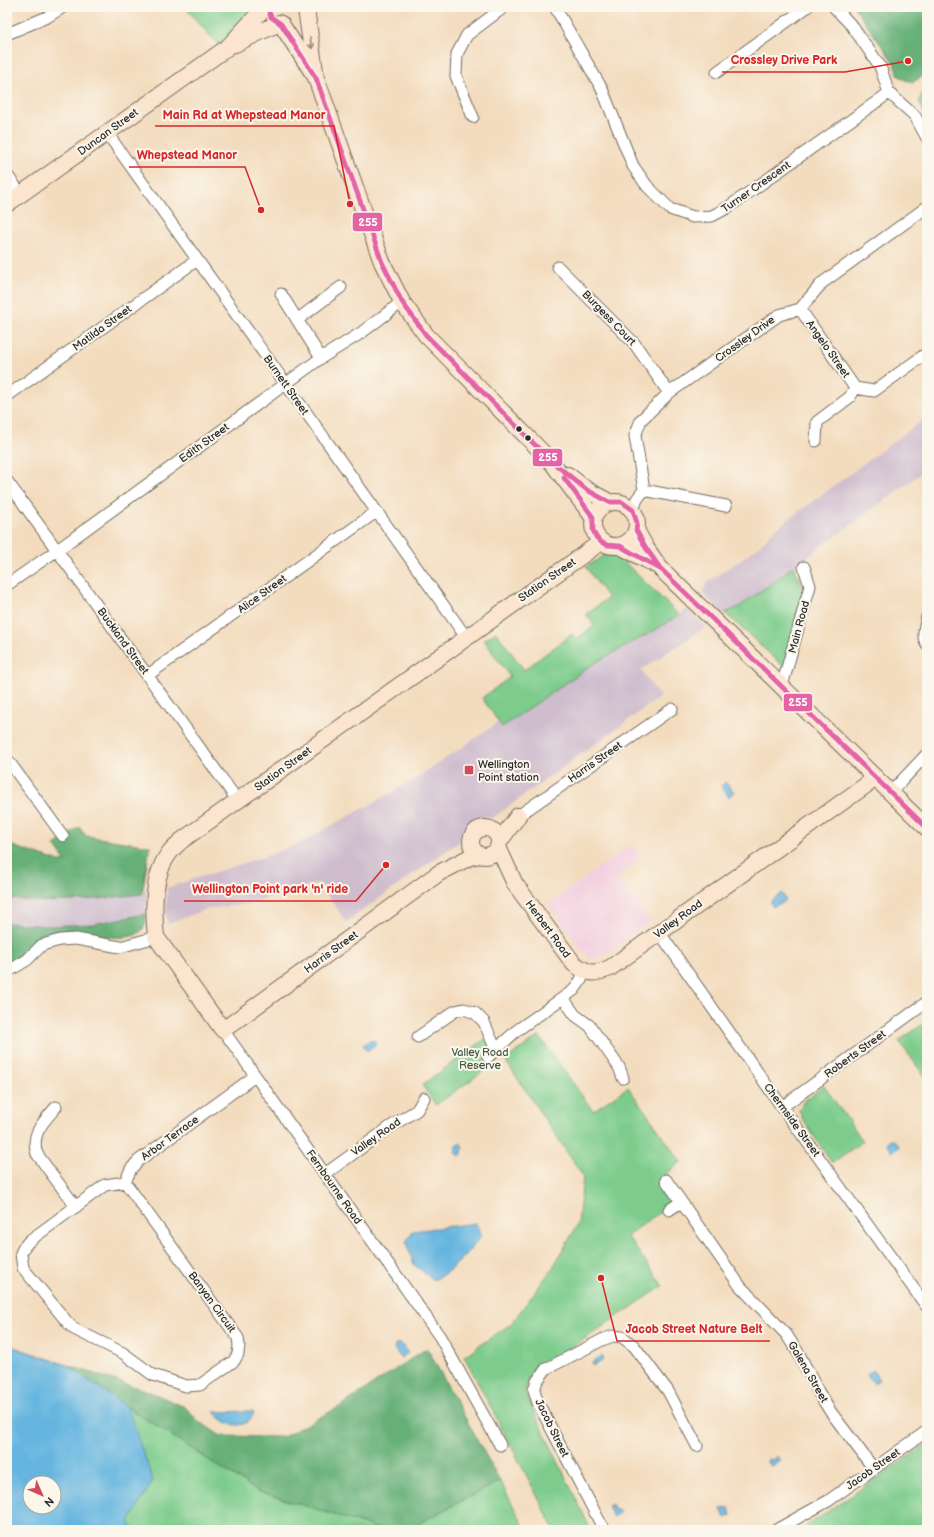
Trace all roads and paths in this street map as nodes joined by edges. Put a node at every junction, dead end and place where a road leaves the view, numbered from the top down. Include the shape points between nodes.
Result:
1 (63, 7) edge
2 (266, 7) edge
3 (504, 7) edge
4 (555, 7) edge
5 (807, 7) edge
6 (834, 7) edge
7 (306, 8) edge
8 (280, 23) junction
9 (7, 34) edge
10 (228, 47) junction
11 (717, 72) dead end
12 (316, 78) junction
13 (888, 92) junction
14 (473, 117) dead end
15 (107, 133) junction
16 (927, 138) edge
17 (7, 175) edge
18 (21, 194) junction
19 (7, 204) edge
20 (927, 207) edge
21 (197, 260) junction
22 (558, 267) dead end
23 (341, 288) dead end
24 (281, 294) dead end
25 (402, 302) junction
26 (800, 309) junction
27 (297, 320) junction
28 (927, 353) edge
29 (321, 358) junction
30 (285, 384) junction
31 (855, 388) junction
32 (669, 393) junction
33 (7, 396) edge
34 (816, 441) dead end
35 (550, 460) junction
36 (7, 481) edge
37 (644, 490) junction
38 (609, 502) junction
39 (726, 506) dead end
40 (633, 510) junction
41 (376, 512) junction
42 (593, 517) junction
43 (636, 530) junction
44 (601, 542) junction
45 (620, 546) junction
46 (56, 551) junction
47 (804, 567) dead end
48 (660, 568) junction
49 (7, 585) edge
50 (927, 617) edge
51 (466, 637) junction
52 (927, 644) edge
53 (148, 675) junction
54 (782, 686) junction
55 (672, 709) dead end
56 (927, 754) edge
57 (7, 759) edge
58 (876, 778) junction
59 (891, 792) junction
60 (238, 801) junction
61 (518, 816) junction
62 (927, 828) edge
63 (489, 829) junction
64 (63, 836) dead end
65 (472, 839) junction
66 (498, 845) junction
67 (482, 856) junction
68 (439, 873) junction
69 (515, 884) junction
70 (659, 932) junction
71 (156, 937) junction
72 (584, 971) junction
73 (7, 972) edge
74 (563, 998) junction
75 (927, 1002) edge
76 (222, 1030) junction
77 (418, 1037) dead end
78 (255, 1076) junction
79 (623, 1078) dead end
80 (424, 1098) dead end
81 (56, 1107) dead end
82 (782, 1107) junction
83 (325, 1174) junction
84 (666, 1180) dead end
85 (125, 1182) junction
86 (681, 1202) junction
87 (76, 1207) junction
88 (669, 1210) dead end
89 (927, 1307) edge
90 (927, 1431) edge
91 (500, 1445) dead end
92 (697, 1446) dead end
93 (874, 1469) junction
94 (604, 1530) edge
95 (776, 1530) edge

1 - 9 street via 48,17
2 - 8 street via 271,17
2 - 10 street, Duncan Street
3 - 14 street via 467,35 457,54 456,76
4 - 13 street, Turner Crescent via 602,89 633,166 647,186 670,209 693,217 712,216 727,208
5 - 11 street
6 - 13 street via 852,26 880,66
7 - 8 street, Duncan Street via 298,20 288,24
7 -> 12 street
8 - 10 street, Duncan Street
8 - 12 street
10 - 15 street, Duncan Street
12 - 25 street via 382,262
13 - 16 street via 915,116
15 - 18 street, Duncan Street
15 - 21 street, Burnett Street
17 - 18 street
18 - 19 street, Duncan Street
20 - 26 street via 822,283
21 - 30 street, Burnett Street
21 - 33 street, Matilda Street
22 - 32 street, Burgess Court via 634,343
23 - 27 street
24 - 27 street
25 - 29 street, Edith Street via 361,333
25 - 35 street via 426,335
26 - 31 street, Angelo Street
26 - 32 street, Crossley Drive via 779,315
27 - 29 street
28 - 31 street via 874,391
29 - 30 street, Edith Street
30 - 41 street, Burnett Street
30 - 46 street, Edith Street
31 - 34 street via 850,397 817,422
32 - 37 street, Crossley Drive via 640,420 635,436
35 - 38 street via 587,490
35 - 42 street
36 - 46 street, Buckland Street
37 - 39 street
37 - 40 street
38 - 40 street via 622,502
38 - 42 street via 596,510
40 - 43 street via 636,516
41 - 51 street, Burnett Street
41 - 53 street, Alice Street
42 - 44 street via 593,530
43 - 45 street via 633,537
43 - 48 street
44 - 45 street
44 - 51 street, Station Street
45 - 48 street
46 - 49 street, Edith Street
46 - 53 street, Buckland Street
47 - 54 street, Main Road via 810,586
48 - 54 street
50 - 52 street via 924,630
51 - 60 street, Station Street
53 - 60 street, Buckland Street
54 - 58 street
55 - 61 street, Harris Street
56 - 59 street
57 - 64 street
58 - 59 street
58 - 70 street, Valley Road
59 - 62 street
60 - 71 street, Station Street via 181,841 169,853 158,875
61 - 63 street, Harris Street
61 - 66 street, Harris Street
63 - 65 street via 479,830
63 - 66 street via 496,833
65 - 67 street via 473,849
65 - 68 street, Harris Street
66 - 67 street via 492,854
66 - 69 street, Herbert Road
67 - 68 street, Harris Street via 470,857
67 - 69 street, Herbert Road via 498,866
68 - 76 street, Harris Street
69 - 72 street, Herbert Road via 574,964
70 - 72 street, Valley Road via 610,968 597,974
70 - 82 street, Chermside Street
71 - 73 street via 120,947 76,939 60,940 42,945 27,960
71 - 76 street, Fernbourne Road
72 - 74 street via 574,990
74 - 77 street via 516,1031 492,1054 484,1022 475,1013 464,1009 456,1011
74 - 79 street via 575,1015 590,1026 619,1067
75 - 82 street, Roberts Street
76 - 78 street, Fernbourne Road
78 - 83 street, Fernbourne Road
78 - 85 street, Arbor Terrace via 138,1161
80 - 83 street, Valley Road via 417,1110
81 - 87 street via 40,1125 34,1146 37,1154
82 - 89 street, Chermside Street
83 - 91 street, Fernbourne Road via 440,1337
84 - 86 street, Galena Street
85 - 87 street via 106,1185
85 - 87 street, Banyan Circuit via 238,1338 238,1354 234,1361 200,1385 186,1386 153,1376 123,1353 74,1329 23,1268 21,1253 26,1244
86 - 88 street
86 - 93 street, Galena Street via 740,1286 786,1334 830,1411
90 - 93 street, Jacob Street
92 - 94 street, Jacob Street via 668,1391 634,1346 622,1337 613,1336 602,1340 546,1369 537,1380 534,1390 538,1403
93 - 95 street, Jacob Street via 828,1501

